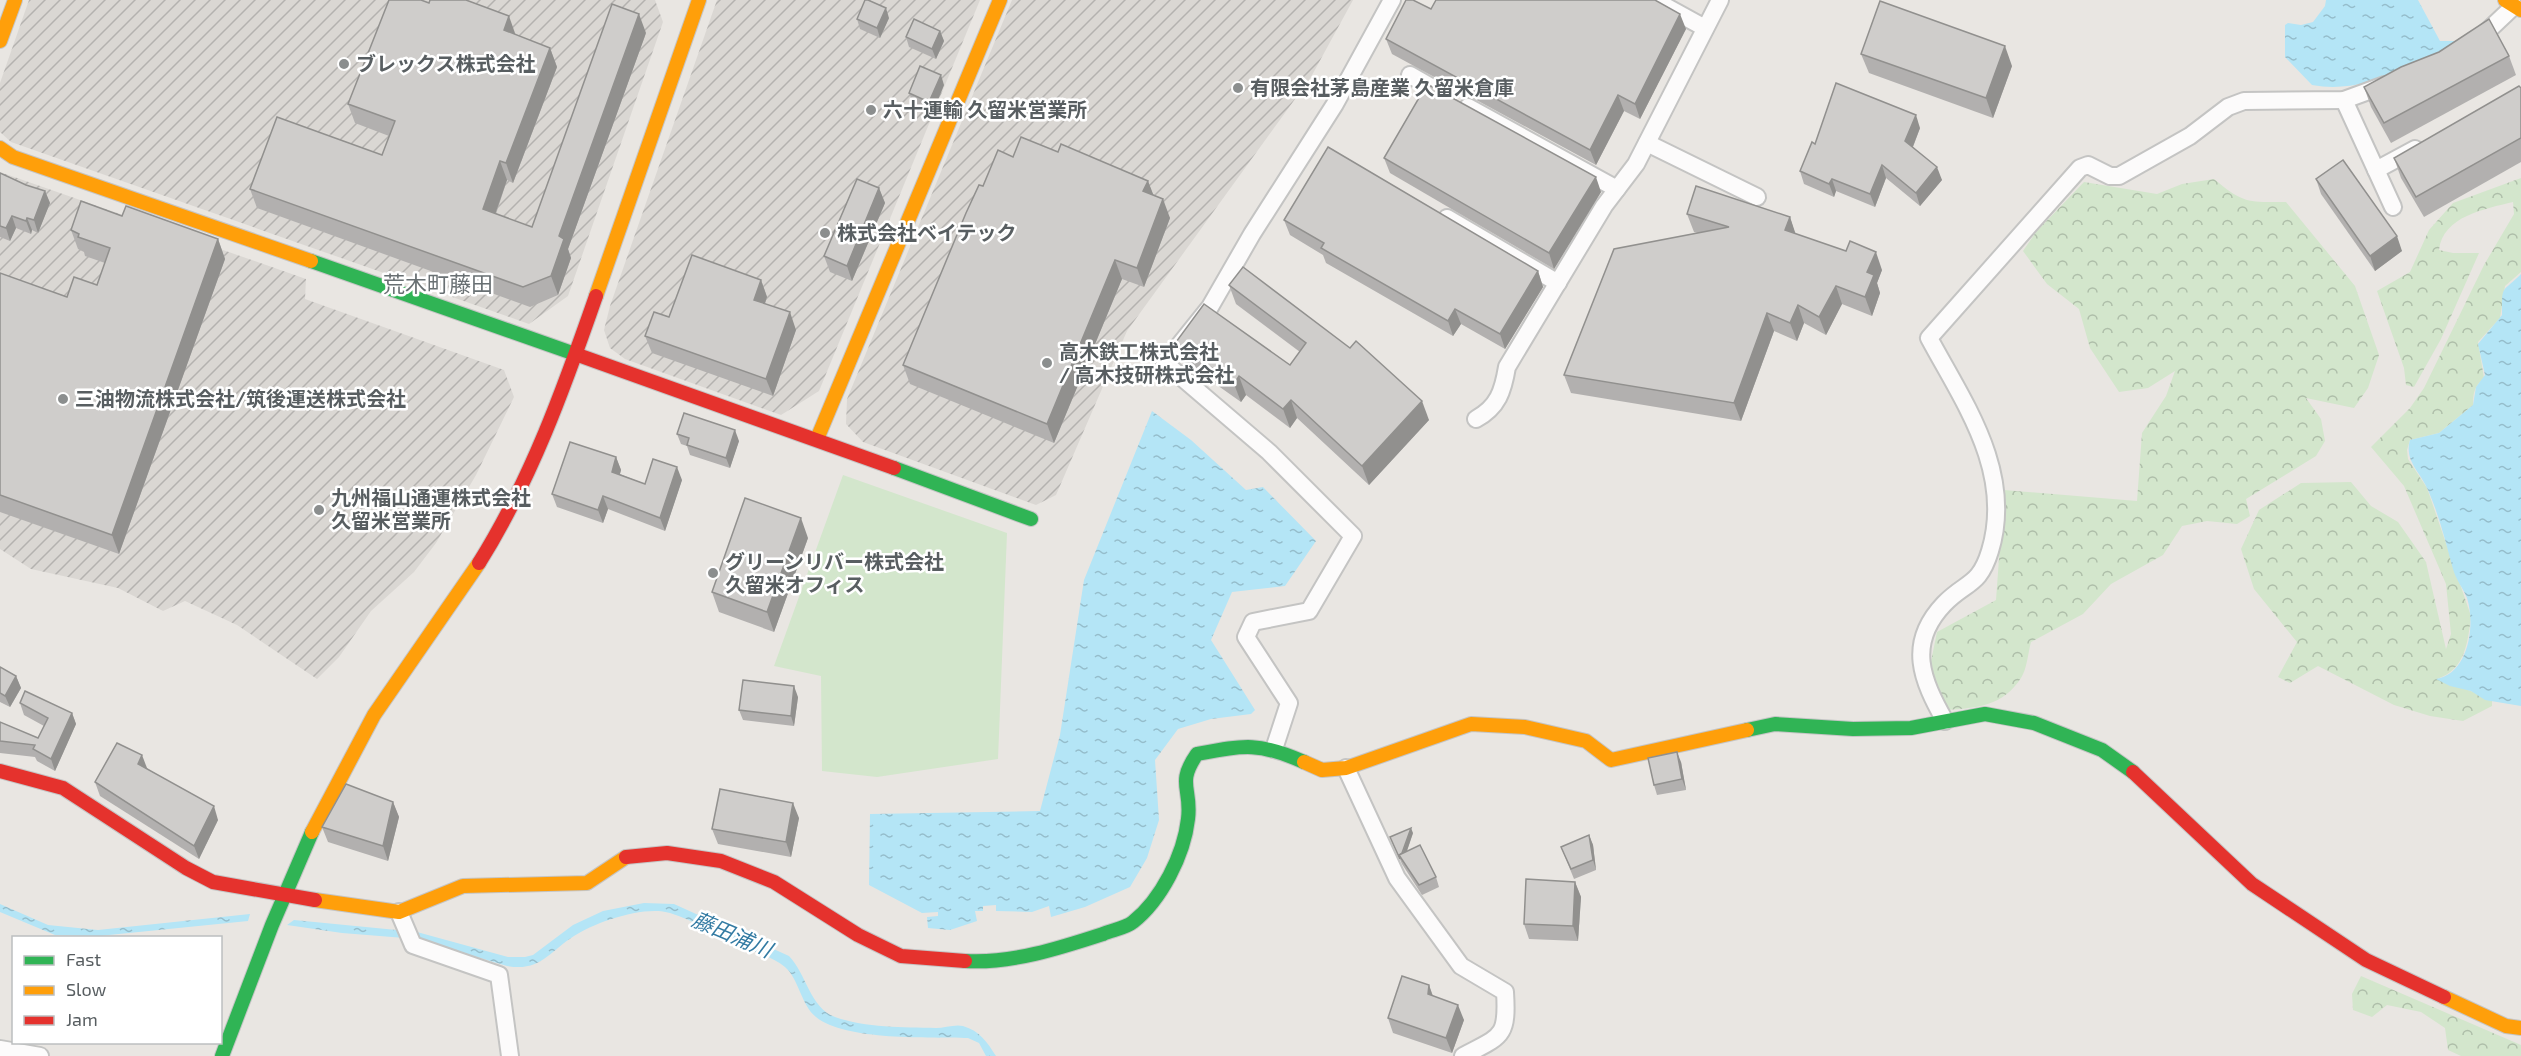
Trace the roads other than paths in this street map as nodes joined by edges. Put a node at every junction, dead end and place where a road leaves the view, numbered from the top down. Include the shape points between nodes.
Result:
1 (15, 0) edge
2 (699, 0) edge
3 (1000, 0) edge
4 (1392, 0) edge
5 (1654, 0) edge
6 (1720, 0) edge
7 (2513, 5) edge
8 (1706, 28) junction
9 (0, 41) edge
10 (2459, 52) edge
11 (1410, 75) dead end
12 (2397, 80) edge
13 (2344, 100) junction
14 (2428, 142) edge
15 (1647, 143) junction
16 (0, 148) edge
17 (2376, 170) junction
18 (1617, 189) junction
19 (1757, 197) dead end
20 (2393, 207) dead end
21 (1435, 211) edge
22 (1558, 282) junction
23 (577, 355) junction
24 (1476, 418) dead end
25 (817, 439) junction
26 (1031, 519) dead end
27 (1945, 721) junction
28 (1274, 749) junction
29 (1346, 768) junction
30 (0, 771) edge
31 (282, 896) junction
32 (402, 918) junction
33 (2521, 1028) edge
34 (0, 1049) edge
35 (40, 1056) edge
36 (222, 1056) edge
37 (510, 1056) edge
38 (1463, 1056) edge

1 - 9 street
2 - 23 street
3 - 25 street
4 - 28 street via 1335,104 1209,308 1165,363 1269,452 1353,536 1309,611 1253,622 1246,637 1289,704
5 - 8 street
6 - 8 street
7 - 10 street via 2486,34
8 - 15 street
11 - 18 street
12 - 13 street
13 - 17 street
13 - 27 street via 2244,101 2228,107 2190,136 2119,176 2110,176 2088,165 2080,168 1929,338 1977,427 1992,464 1996,504 1991,549 1980,576 1944,604 1928,625 1921,648 1922,674
14 - 17 street
15 - 18 street
15 - 19 street
16 - 23 street via 34,165
17 - 20 street
18 - 22 street
21 - 22 street
22 - 24 street via 1507,367 1504,388 1491,411
23 - 25 street
23 - 31 street via 542,445 504,519 470,577 376,712 324,804
25 - 26 street
27 - 29 street via 1911,728 1775,724 1611,760 1586,741 1525,727 1471,724
27 - 33 street via 1985,714 2034,723 2102,750 2129,768 2252,884 2366,960 2506,1026
28 - 29 street via 1322,770
28 - 32 street via 1242,746 1197,754 1185,771 1188,819 1174,865 1158,898 1131,924 1061,948 982,962 901,956 858,935 774,882 721,861 667,853 628,856 587,883 463,885
29 - 38 street via 1397,878 1461,966 1505,992 1507,1023 1498,1038
30 - 31 street via 63,788 213,882
31 - 32 street
31 - 36 street
32 - 37 street via 413,945 499,975
34 - 35 street

